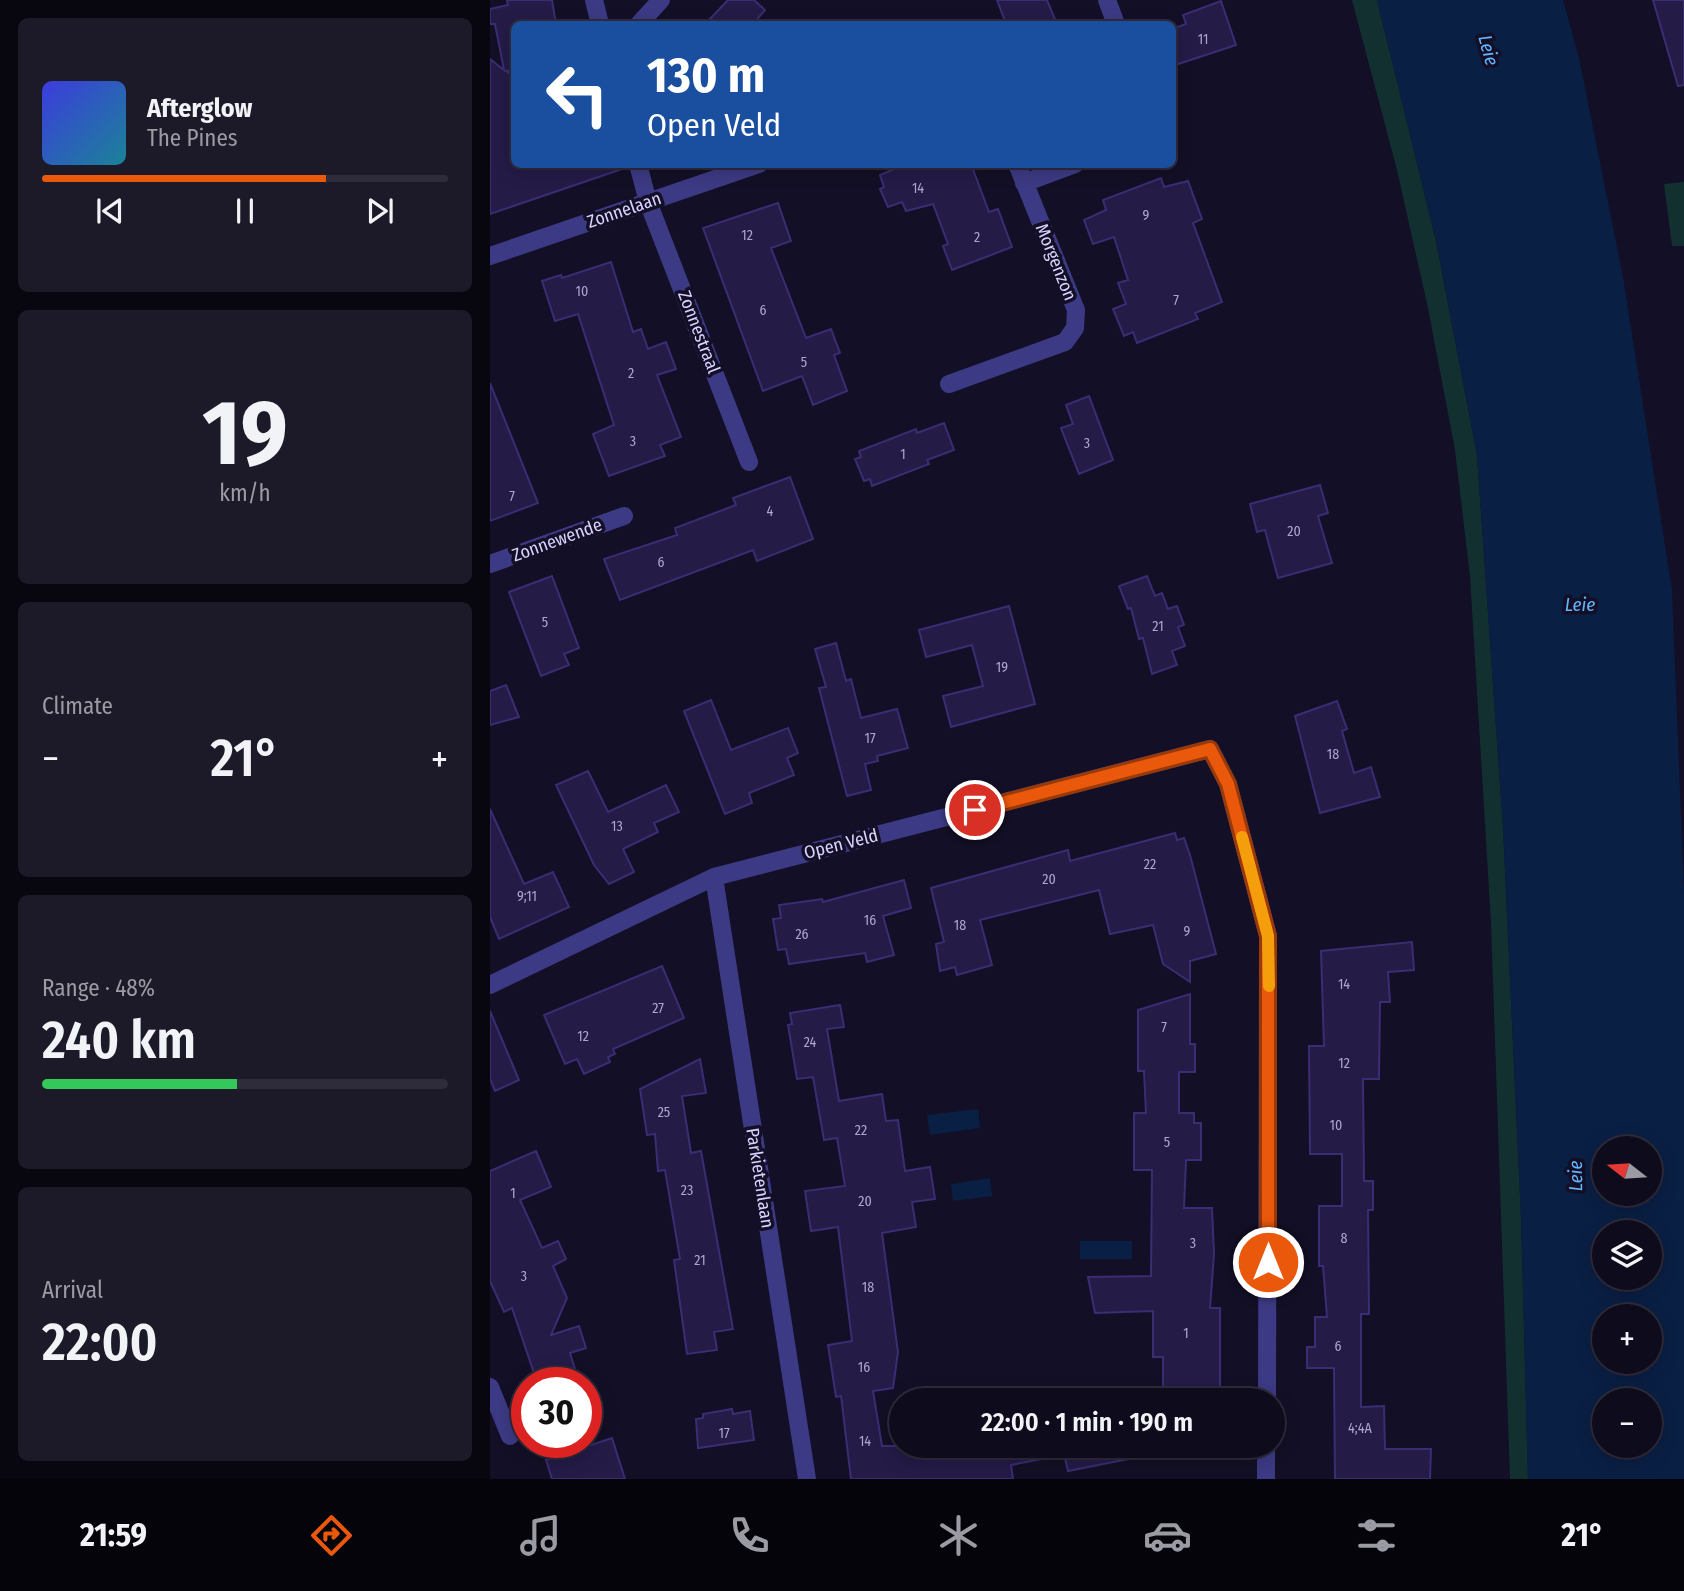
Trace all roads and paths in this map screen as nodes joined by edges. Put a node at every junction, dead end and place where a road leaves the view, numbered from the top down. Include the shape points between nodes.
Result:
1 (594, 0) edge
2 (661, 0) edge
3 (1107, 0) edge
4 (599, 21) edge
5 (642, 21) edge
6 (1115, 21) edge
7 (639, 168) edge
8 (747, 168) edge
9 (1018, 168) edge
10 (1064, 168) edge
11 (1024, 183) junction
12 (648, 202) junction
13 (490, 256) edge
14 (949, 384) dead end
15 (749, 462) dead end
16 (624, 516) dead end
17 (490, 564) edge
18 (714, 877) junction
19 (490, 985) edge
20 (490, 1387) edge
21 (1266, 1388) edge
22 (510, 1436) dead end
23 (1266, 1458) edge
24 (807, 1479) edge
25 (1266, 1479) edge

1 - 4 street
2 - 5 street
3 - 6 street
7 - 12 street, Zonnestraal
8 - 12 street, Zonnelaan
9 - 11 street, Morgenzon
10 - 11 street
11 - 14 street, Morgenzon via 1076,310 1075,328 1065,342
12 - 13 street, Zonnelaan
12 - 15 street, Zonnestraal
16 - 17 street, Zonnewende
18 - 19 street, Open Veld
18 - 21 street, Open Veld via 1210,749 1228,784 1268,936
18 - 24 street, Parkietenlaan
20 - 22 street
23 - 25 street

